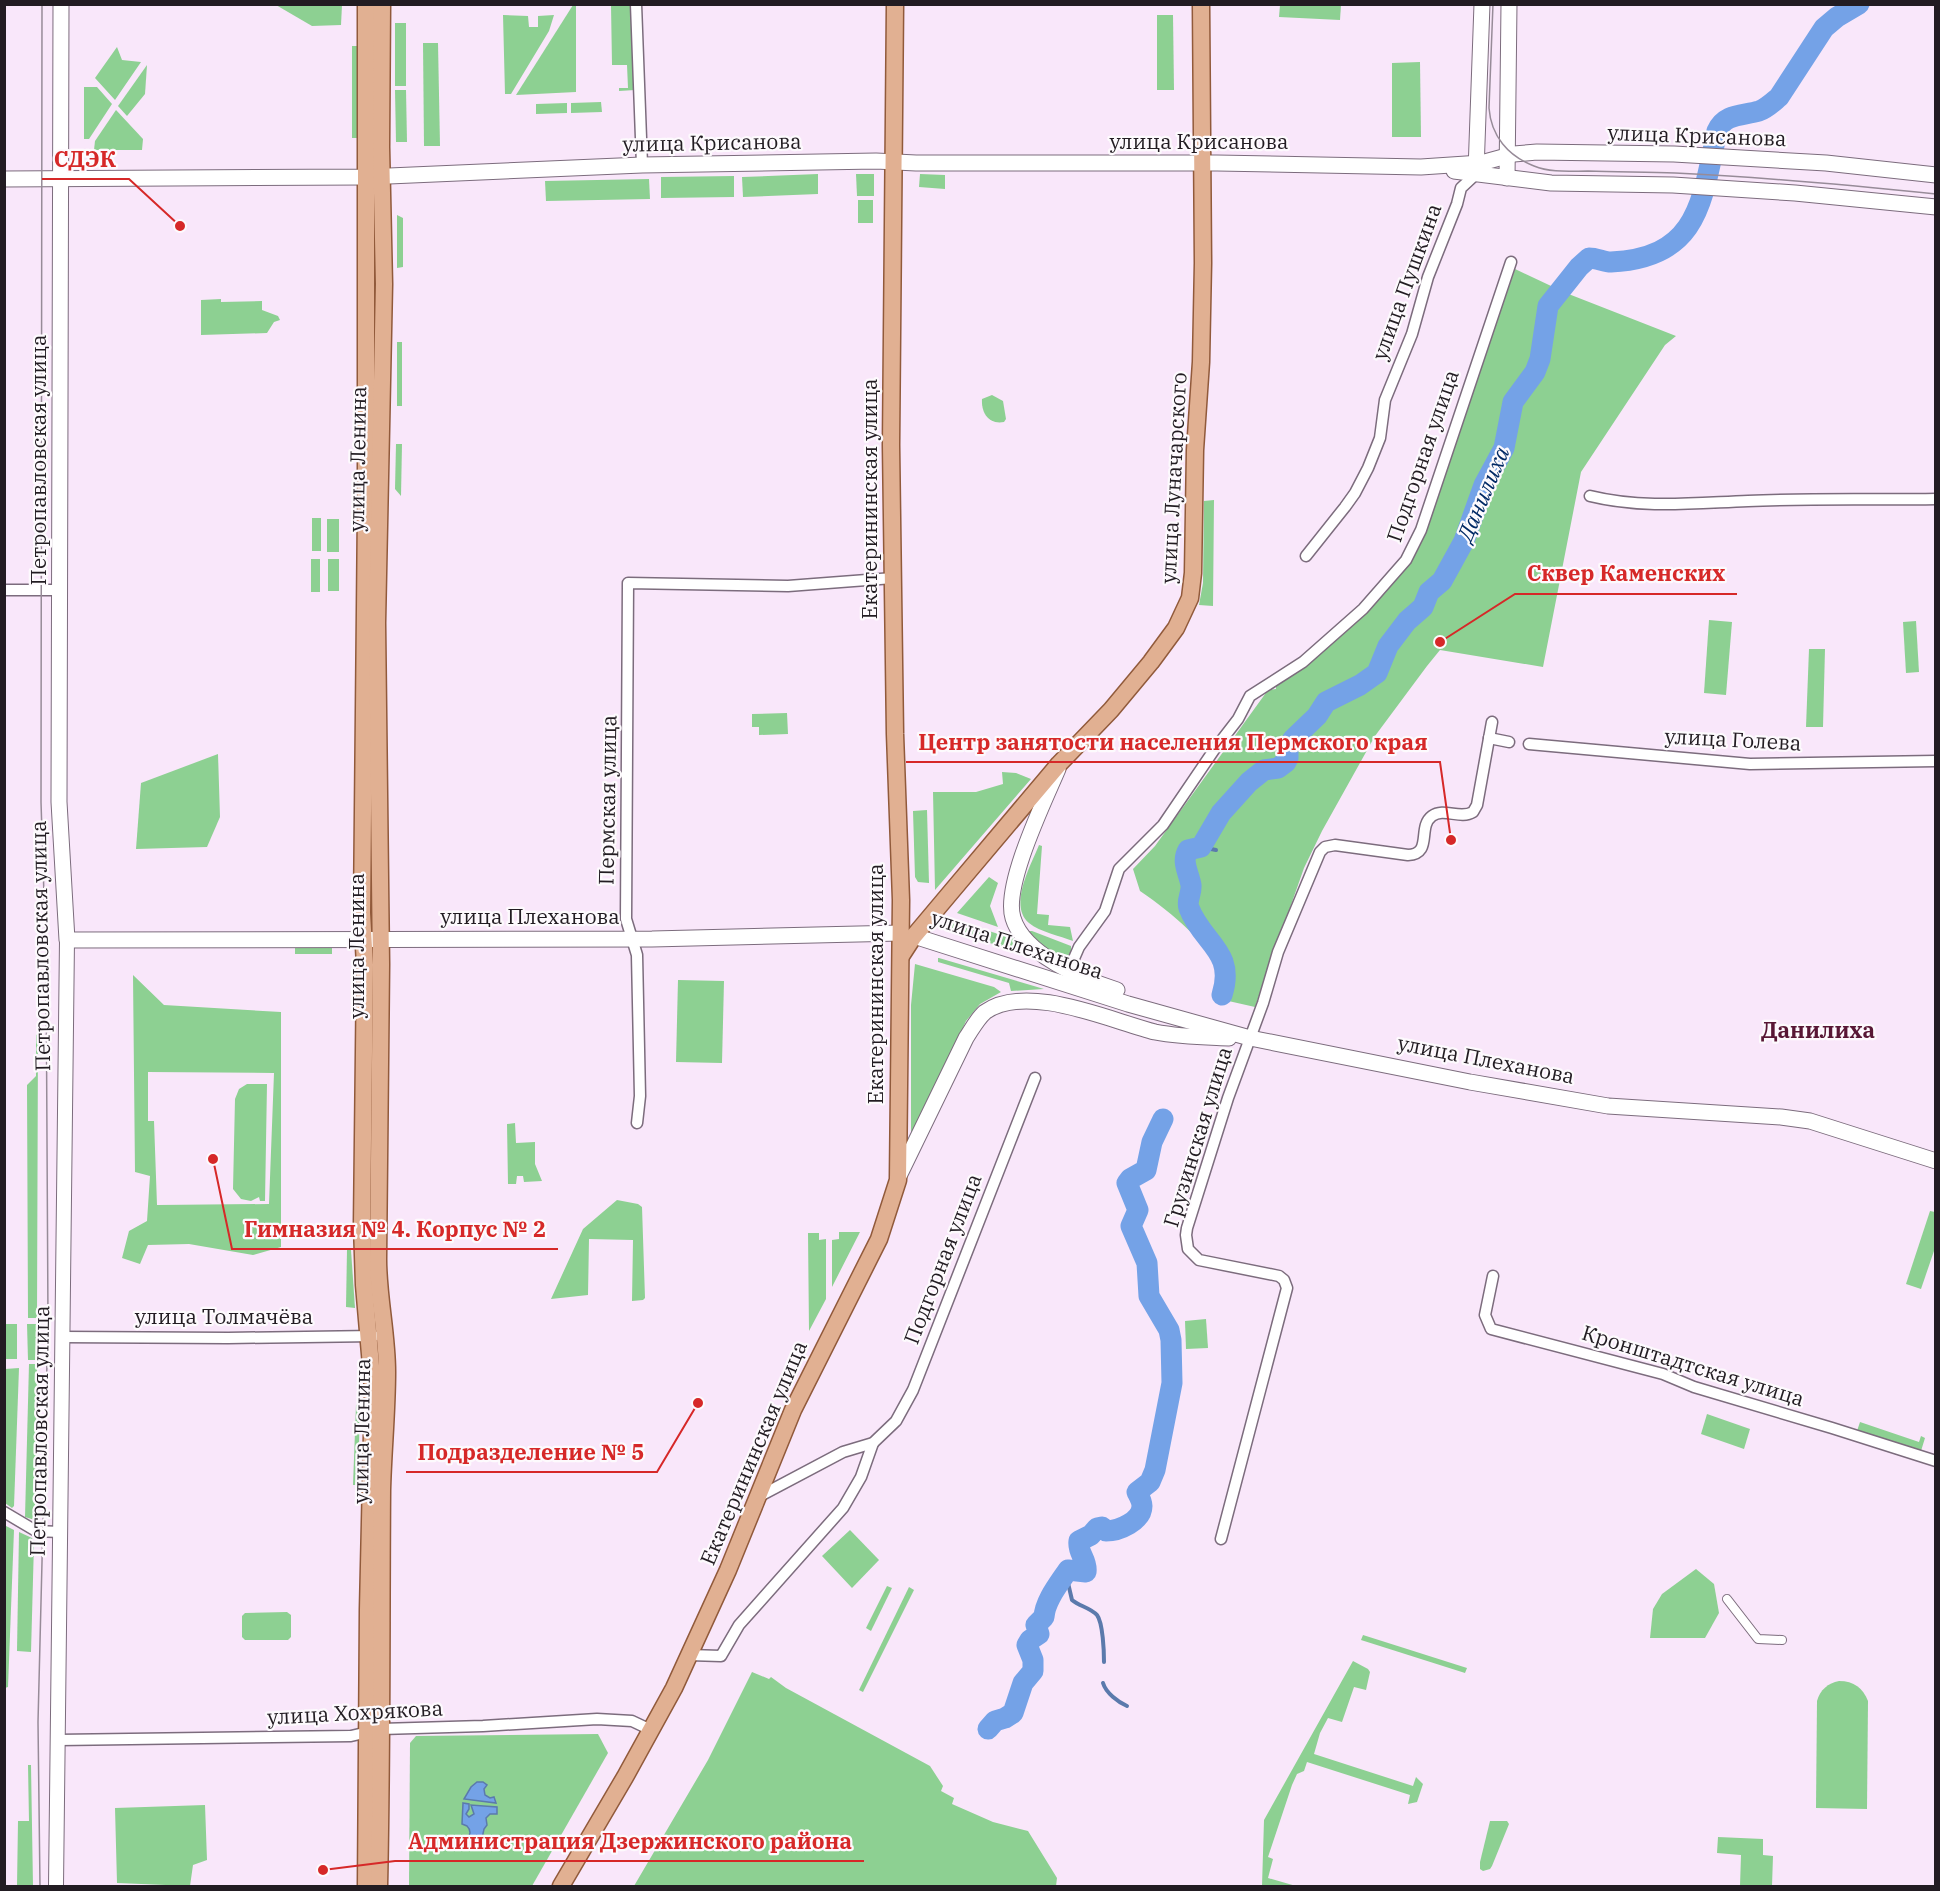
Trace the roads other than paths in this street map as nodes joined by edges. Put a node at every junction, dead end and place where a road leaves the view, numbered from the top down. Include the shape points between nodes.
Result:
1 (60, 4) edge
2 (366, 4) edge
3 (382, 4) edge
4 (636, 4) edge
5 (895, 4) edge
6 (1201, 4) edge
7 (1482, 4) edge
8 (1509, 4) edge
9 (1508, 156) junction
10 (894, 162) junction
11 (1203, 163) junction
12 (642, 165) junction
13 (1476, 169) junction
14 (1935, 175) edge
15 (374, 176) junction
16 (60, 178) junction
17 (1507, 178) junction
18 (4, 179) edge
19 (1935, 207) edge
20 (1511, 262) dead end
21 (1590, 496) dead end
22 (1935, 498) edge
23 (1306, 556) dead end
24 (893, 578) junction
25 (4, 590) edge
26 (60, 590) junction
27 (1492, 722) dead end
28 (1489, 738) junction
29 (1509, 742) dead end
30 (1529, 744) dead end
31 (1935, 761) edge
32 (1059, 764) junction
33 (908, 934) junction
34 (372, 939) junction
35 (632, 939) junction
36 (67, 940) junction
37 (1069, 970) junction
38 (1252, 1034) junction
39 (1035, 1078) dead end
40 (638, 1123) dead end
41 (1935, 1161) edge
42 (898, 1180) junction
43 (1494, 1276) dead end
44 (378, 1336) junction
45 (62, 1337) junction
46 (873, 1443) junction
47 (1935, 1461) edge
48 (758, 1497) junction
49 (4, 1512) edge
50 (60, 1532) junction
51 (1221, 1539) dead end
52 (1727, 1599) dead end
53 (1782, 1640) dead end
54 (689, 1655) junction
55 (651, 1730) junction
56 (374, 1731) junction
57 (58, 1740) junction
58 (56, 1887) edge
59 (366, 1887) edge
60 (379, 1887) edge
61 (561, 1887) edge

1 - 16 main road, Петропавловская улица
2 - 15 main road, улица Ленина
3 - 15 main road, улица Ленина
4 - 12 street
5 - 10 main road, Екатерининская улица
6 - 11 main road, улица Луначарского
7 - 13 main road
8 - 9 main road
9 - 13 main road, улица Крисанова
9 - 14 main road, улица Крисанова via 1538,152 1674,154 1826,163
9 - 17 main road
10 - 11 main road, улица Крисанова
10 - 12 main road, улица Крисанова
10 - 24 main road, Екатерининская улица
11 - 13 main road, улица Крисанова
11 - 32 main road, улица Луначарского via 1201,362 1190,598 1158,654
12 - 15 main road, улица Крисанова
13 - 17 main road, улица Крисанова
13 - 23 street, улица Пушкина via 1461,188 1428,277 1413,334 1386,400 1380,438 1368,468 1350,500
15 - 16 main road, улица Крисанова
15 - 34 main road, улица Ленина via 362,913
16 - 18 main road, улица Крисанова
16 - 26 main road, Петропавловская улица
17 - 19 main road, улица Крисанова via 1784,192
20 - 37 street, Подгорная улица via 1412,552 1339,632 1287,674 1250,696 1163,825 1119,869 1108,905 1079,947
21 - 22 street via 1652,505
24 - 33 main road, Екатерининская улица via 895,734
24 - 35 street, Пермская улица via 788,586 628,583 626,919
25 - 26 street
26 - 36 main road, Петропавловская улица via 59,802
27 - 28 street
28 - 29 street
28 - 38 street, Грузинская улица via 1473,812 1466,816 1433,815 1416,855 1349,846 1328,846 1322,850 1278,951
30 - 31 street, улица Голева via 1750,764
32 - 33 main road, улица Луначарского
32 - 37 main road via 1016,879 1011,907 1026,940
33 - 35 main road, улица Плеханова
33 - 38 main road, улица Плеханова via 1128,1004
33 - 42 main road, Екатерининская улица via 901,957
34 - 35 main road, улица Плеханова
34 - 36 main road, улица Плеханова
34 - 44 main road, улица Ленина via 362,1226
35 - 40 street, Пермская улица via 638,956
36 - 45 street, Петропавловская улица
37 - 38 main road via 1093,982
38 - 41 main road, улица Плеханова via 1343,1048 1418,1071 1608,1106 1810,1121
38 - 42 main road via 1195,1037 1157,1032 1054,1003 996,1007 979,1018 966,1038
38 - 51 street, Грузинская улица via 1186,1235 1188,1249 1199,1260 1270,1273 1284,1280 1287,1288
39 - 46 street, Подгорная улица via 910,1396 896,1421
42 - 48 main road, Екатерининская улица via 879,1239 796,1402
43 - 47 street, Кронштадтская улица via 1485,1316 1491,1329 1663,1374 1694,1388
44 - 45 street, улица Толмачёва
44 - 56 main road, улица Ленина via 387,1372
45 - 50 street, Петропавловская улица
46 - 48 street, Подгорная улица via 843,1452
46 - 54 street, Подгорная улица via 861,1477 843,1508 739,1625 721,1656
48 - 54 main road, Екатерининская улица
49 - 50 street via 36,1531
50 - 57 street, Петропавловская улица
52 - 53 street via 1758,1639
54 - 55 main road, Екатерининская улица
55 - 56 street, улица Хохрякова via 632,1721 597,1719
55 - 61 main road, Екатерининская улица
56 - 57 street, улица Хохрякова via 333,1736
56 - 59 main road, улица Ленина
56 - 60 main road, улица Ленина
57 - 58 street, Петропавловская улица

